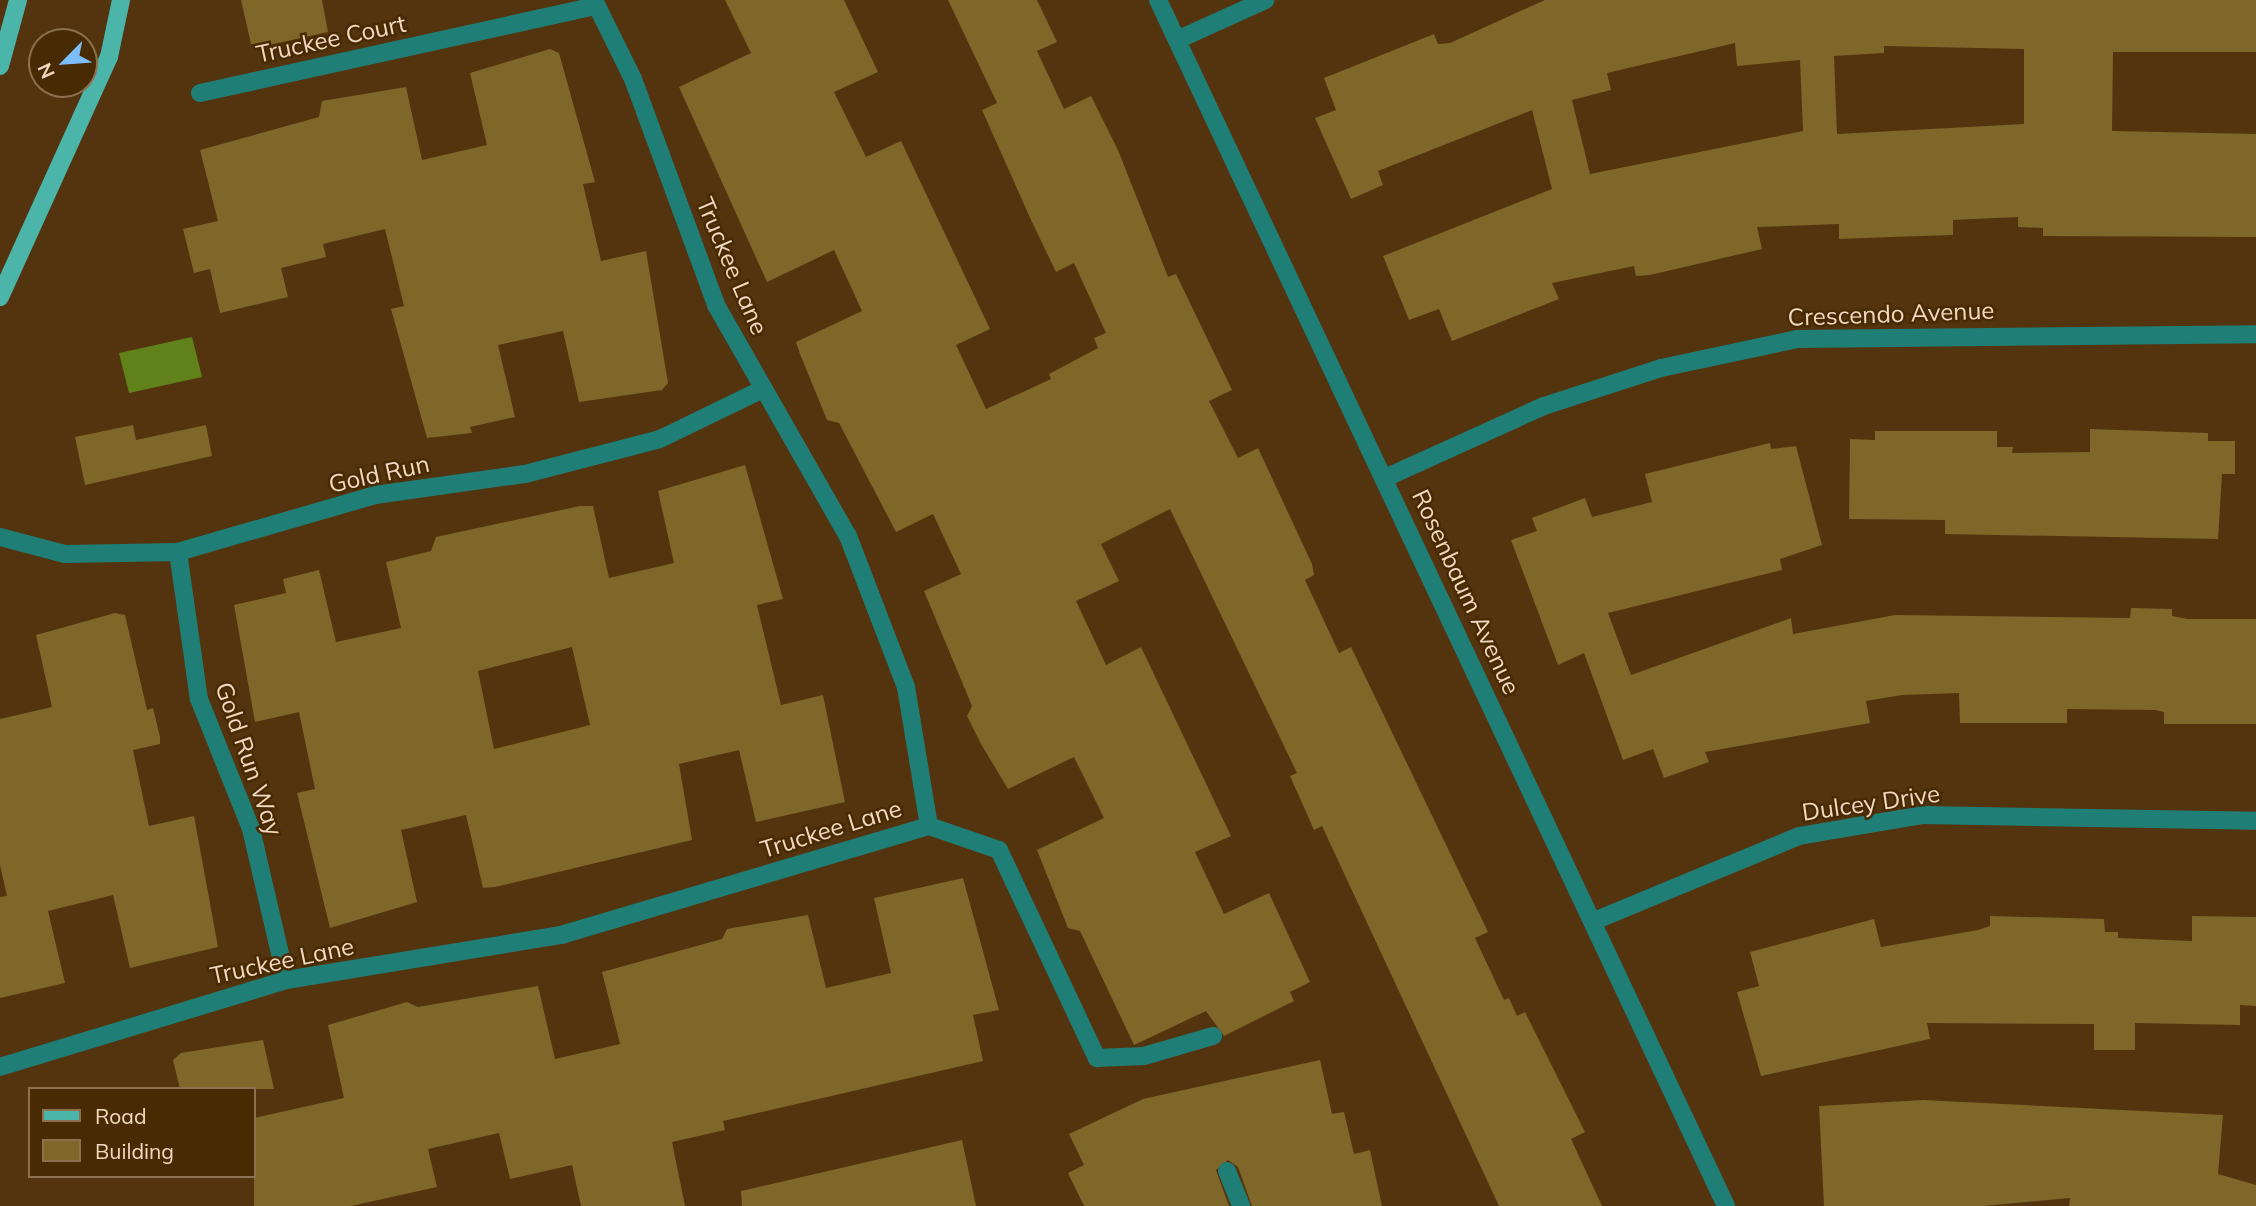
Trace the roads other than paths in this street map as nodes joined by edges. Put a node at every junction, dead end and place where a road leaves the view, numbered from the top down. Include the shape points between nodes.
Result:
1 (19, 0) edge
2 (121, 0) edge
3 (1158, 0) edge
4 (1265, 0) edge
5 (595, 3) edge
6 (1177, 40) junction
7 (0, 66) edge
8 (200, 93) dead end
9 (0, 298) edge
10 (2256, 334) edge
11 (761, 390) junction
12 (1385, 478) junction
13 (0, 537) edge
14 (178, 552) junction
15 (2256, 821) edge
16 (929, 826) junction
17 (1594, 921) junction
18 (286, 980) junction
19 (1213, 1036) dead end
20 (0, 1067) edge
21 (1227, 1171) dead end
22 (1241, 1206) edge
23 (1726, 1206) edge

1 - 7 main road
2 - 9 main road via 110,57
3 - 6 street, Rosenbaum Avenue
4 - 6 street
5 - 8 street, Truckee Court
5 - 11 street, Truckee Lane via 633,79 716,305
6 - 12 street, Rosenbaum Avenue
10 - 12 street, Crescendo Avenue via 1798,339 1661,368 1544,406
11 - 14 street, Gold Run via 660,439 525,474 375,495
11 - 16 street, Truckee Lane via 848,536 906,687
12 - 17 street, Rosenbaum Avenue
13 - 14 street, Gold Run via 65,554
14 - 18 street, Gold Run Way via 199,699 251,830
15 - 17 street, Dulcey Drive via 1923,816 1799,836
16 - 18 street, Truckee Lane via 561,935
16 - 19 street via 999,850 1097,1058 1144,1056
17 - 23 street, Rosenbaum Avenue
18 - 20 street, Truckee Lane
21 - 22 street

